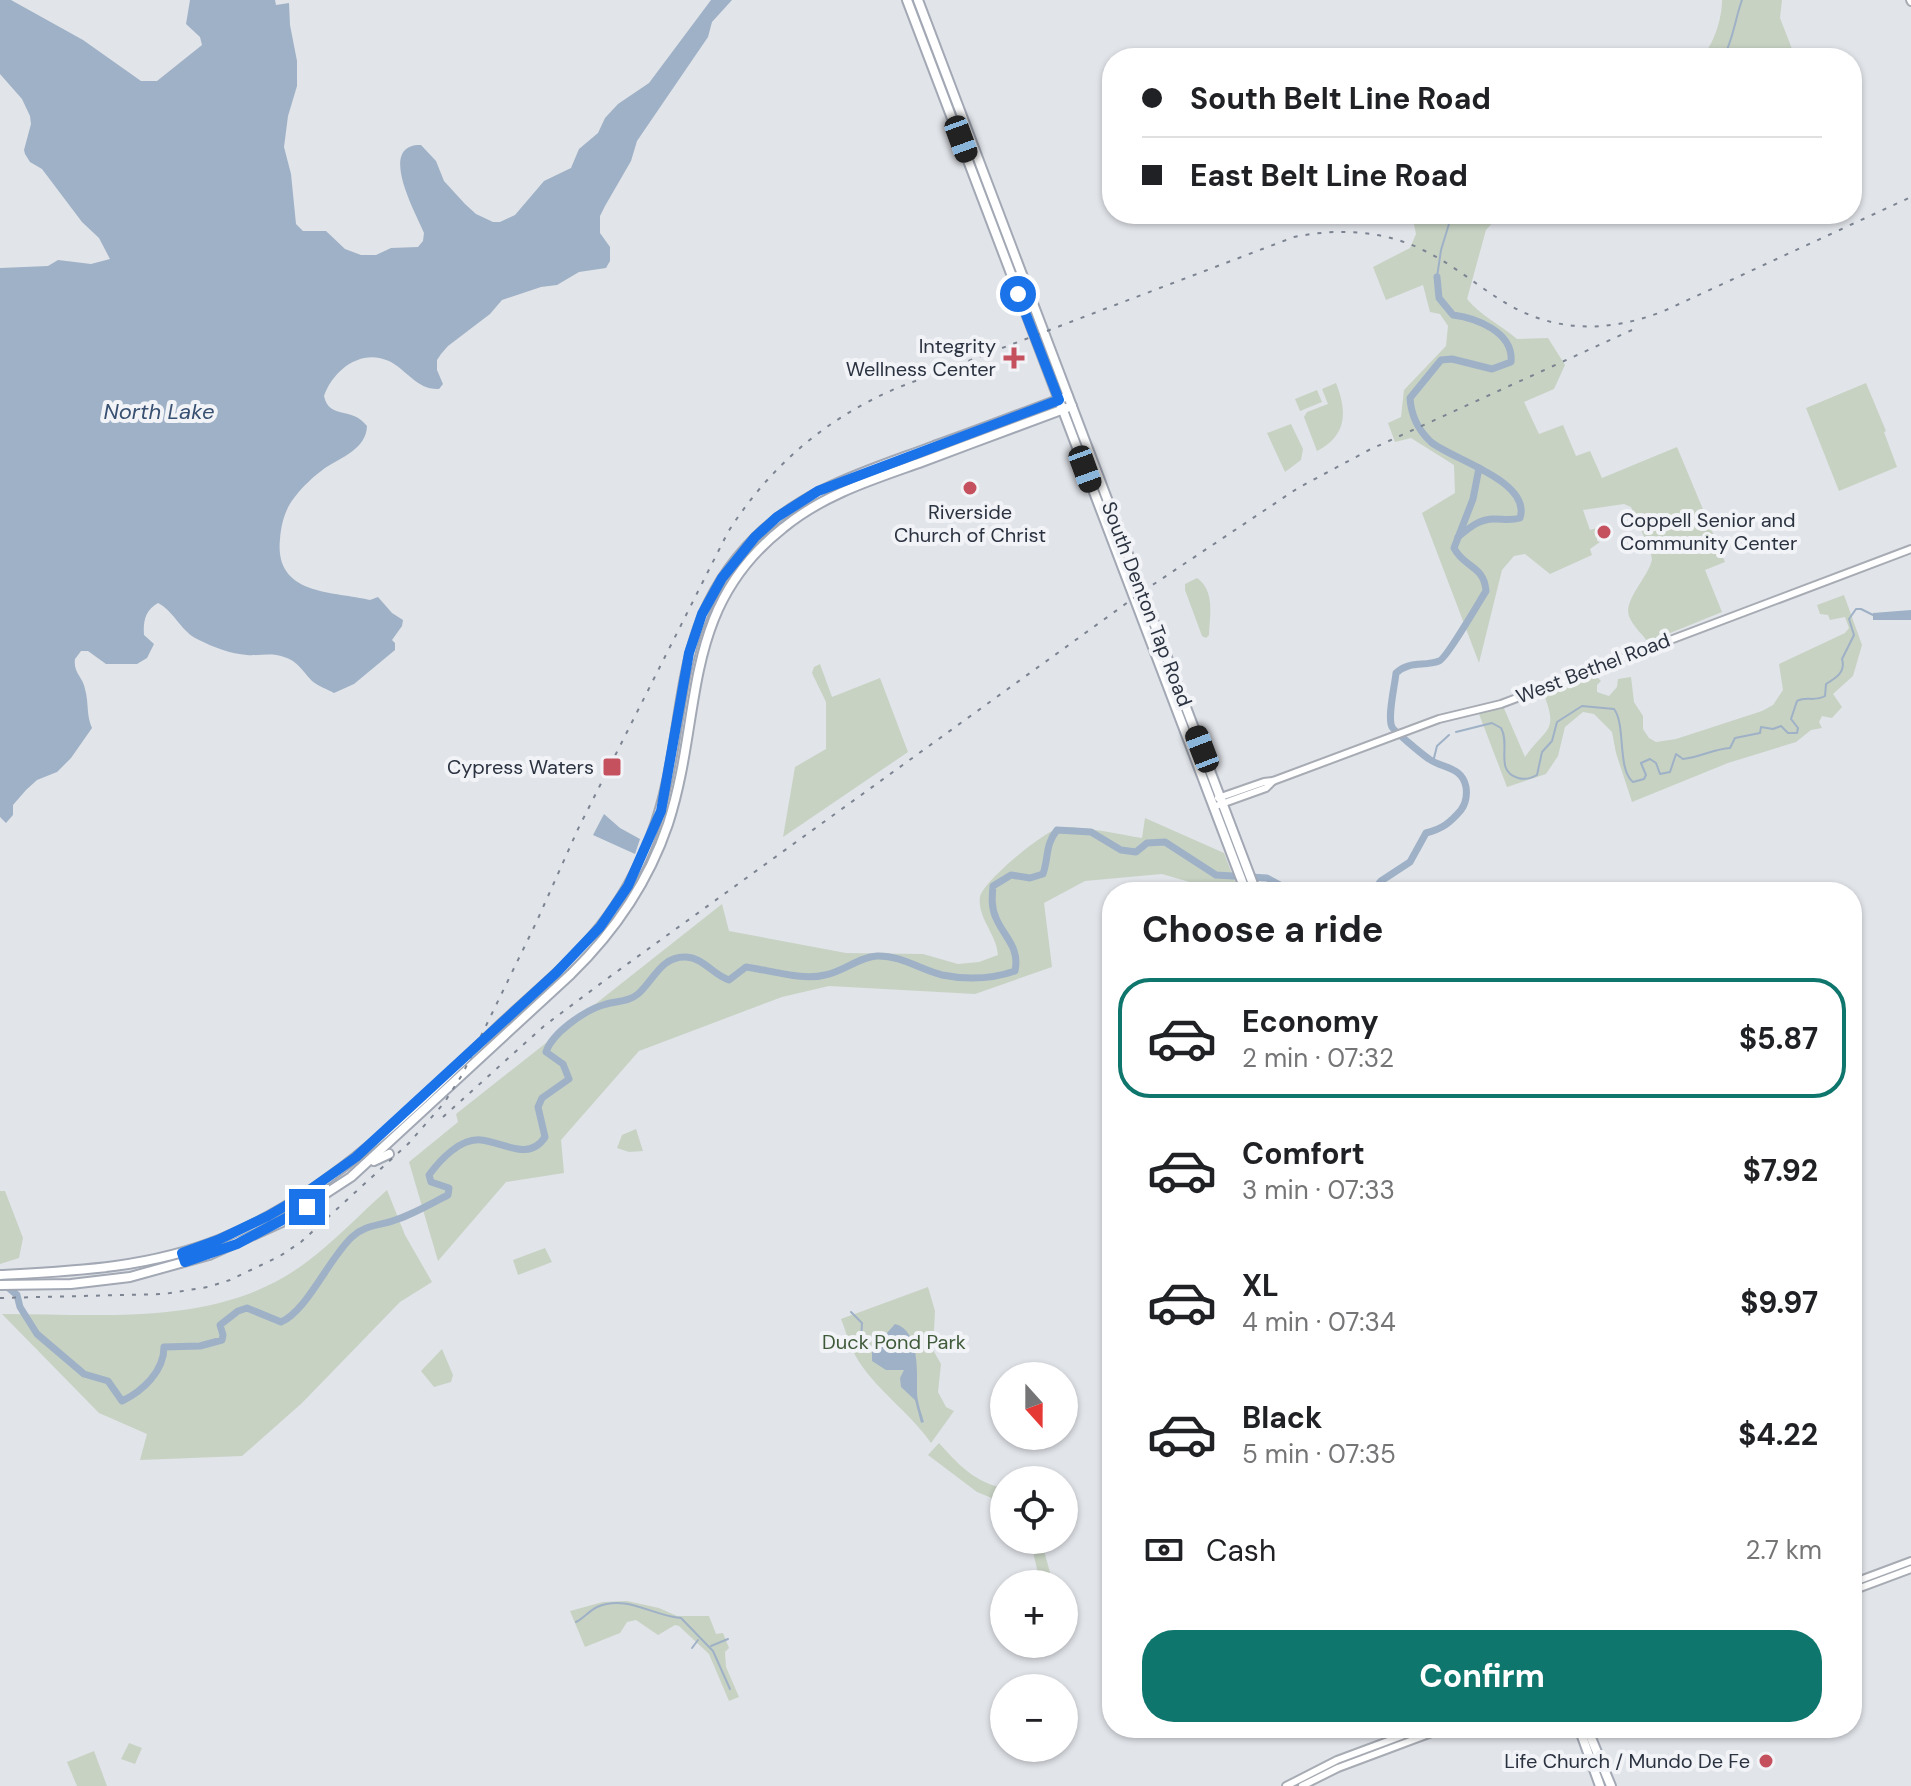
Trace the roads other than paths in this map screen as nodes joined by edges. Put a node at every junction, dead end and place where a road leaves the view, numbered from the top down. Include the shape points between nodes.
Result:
1 (907, 0) edge
2 (918, 0) edge
3 (934, 58) junction
4 (1039, 317) junction
5 (1028, 319) junction
6 (1063, 398) junction
7 (1067, 408) junction
8 (1096, 486) junction
9 (754, 539) junction
10 (762, 547) junction
11 (1911, 549) edge
12 (1126, 551) junction
13 (1116, 554) junction
14 (697, 629) junction
15 (707, 633) junction
16 (1161, 641) junction
17 (1151, 645) junction
18 (1186, 707) junction
19 (1176, 710) junction
20 (1222, 800) junction
21 (1212, 804) junction
22 (651, 837) junction
23 (661, 840) junction
24 (1242, 882) edge
25 (1252, 882) edge
26 (628, 886) junction
27 (632, 900) junction
28 (529, 997) junction
29 (536, 1006) junction
30 (389, 1154) dead end
31 (351, 1177) junction
32 (184, 1258) junction
33 (0, 1275) edge
34 (0, 1285) edge
35 (1911, 1561) edge
36 (1911, 1569) edge
37 (1862, 1579) edge
38 (1862, 1587) edge
39 (1396, 1738) edge
40 (1418, 1738) edge
41 (1583, 1738) edge
42 (1590, 1738) edge
43 (1605, 1784) edge
44 (1286, 1786) edge
45 (1302, 1786) edge

1 - 3 main road
2 - 3 main road
3 - 4 main road
3 - 5 main road
4 - 5 main road
4 - 6 main road
5 - 6 main road
6 - 7 main road, South Denton Tap Road
6 - 9 main road via 818,491
7 - 8 main road, South Denton Tap Road
7 - 10 main road via 842,491 802,513
8 - 12 main road, South Denton Tap Road
8 - 13 main road, South Denton Tap Road
9 - 10 main road
9 - 14 main road via 722,578
10 - 15 main road via 739,573
11 - 20 main road, West Bethel Road via 1501,704 1415,728
12 - 13 main road
12 - 16 main road, South Denton Tap Road
13 - 17 main road, South Denton Tap Road
14 - 15 main road
14 - 22 main road via 661,811
15 - 23 main road via 675,798
16 - 17 main road
16 - 18 main road, South Denton Tap Road
17 - 19 main road, South Denton Tap Road
18 - 19 main road
18 - 20 main road, South Denton Tap Road
19 - 21 main road, South Denton Tap Road
20 - 21 main road, West Bethel Road
20 - 25 main road, South Denton Tap Road
21 - 24 main road, South Denton Tap Road
22 - 23 main road
22 - 26 main road
23 - 27 main road
26 - 27 main road
26 - 28 main road via 583,947
27 - 29 main road via 594,951
28 - 29 main road
28 - 32 main road via 327,1179
29 - 31 main road
30 - 31 main road
31 - 32 main road via 237,1244
32 - 33 main road
32 - 34 main road via 130,1277
35 - 37 main road
36 - 38 main road
39 - 44 main road
40 - 45 main road
41 - 43 main road
42 - 43 main road

